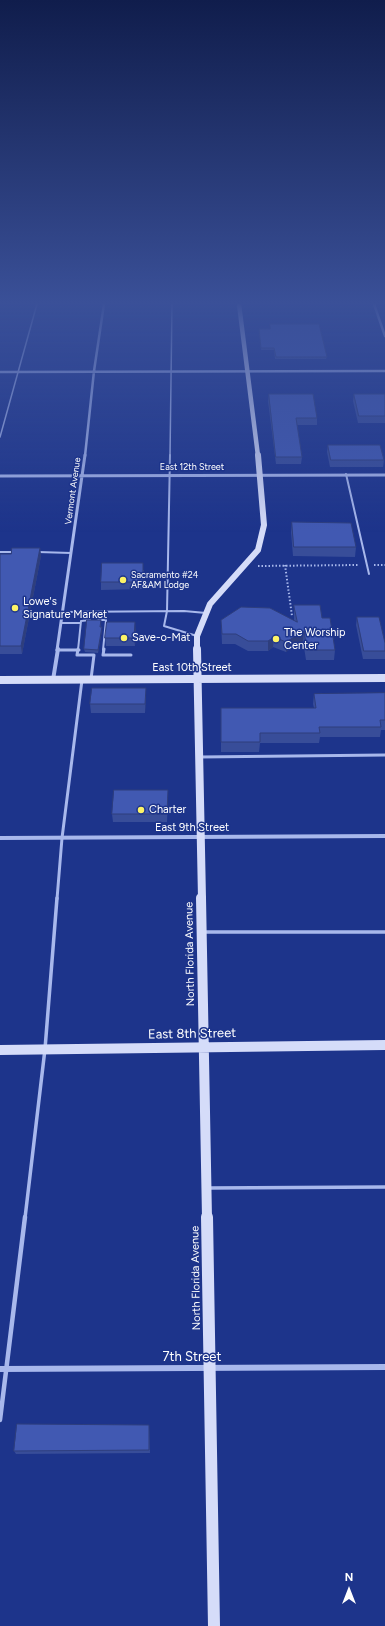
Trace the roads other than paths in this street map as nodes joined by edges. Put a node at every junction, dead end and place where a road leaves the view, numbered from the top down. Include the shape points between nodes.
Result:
1 (16, 380) edge
2 (93, 380) edge
3 (172, 380) edge
4 (249, 380) edge
5 (0, 437) edge
6 (168, 474) junction
7 (260, 474) junction
8 (346, 474) junction
9 (385, 474) edge
10 (83, 475) junction
11 (0, 476) edge
12 (0, 552) edge
13 (15, 552) edge
14 (37, 552) edge
15 (71, 553) junction
16 (369, 574) dead end
17 (167, 611) junction
18 (62, 612) junction
19 (82, 612) junction
20 (107, 612) junction
21 (206, 612) junction
22 (106, 620) junction
23 (81, 622) junction
24 (61, 623) junction
25 (81, 628) junction
26 (87, 628) edge
27 (100, 628) edge
28 (106, 628) junction
29 (197, 636) junction
30 (80, 637) junction
31 (86, 637) edge
32 (100, 637) edge
33 (105, 637) junction
34 (79, 645) junction
35 (85, 645) edge
36 (99, 645) edge
37 (104, 645) junction
38 (57, 650) junction
39 (79, 650) junction
40 (103, 655) junction
41 (131, 655) dead end
42 (94, 656) junction
43 (385, 678) edge
44 (82, 679) junction
45 (92, 679) junction
46 (196, 679) junction
47 (0, 680) edge
48 (52, 680) junction
49 (385, 755) edge
50 (198, 757) junction
51 (385, 836) edge
52 (200, 837) junction
53 (0, 838) edge
54 (62, 838) junction
55 (201, 932) junction
56 (385, 932) edge
57 (385, 1045) edge
58 (203, 1047) junction
59 (45, 1049) junction
60 (0, 1050) edge
61 (385, 1187) edge
62 (206, 1188) junction
63 (385, 1367) edge
64 (3, 1369) edge
65 (209, 1369) junction
66 (0, 1420) edge
67 (214, 1626) edge

1 - 5 lane
2 - 10 street, Vermont Avenue
3 - 6 lane
4 - 7 main road, North Florida Avenue
6 - 7 street, East 12th Street
6 - 10 street, East 12th Street
6 - 17 lane
7 - 8 street, East 12th Street
7 - 21 main road, North Florida Avenue via 264,525 258,550 210,604
8 - 9 street, East 12th Street
8 - 16 lane
10 - 11 street, East 12th Street
10 - 15 street, Vermont Avenue
12 - 13 lane
14 - 15 lane
15 - 18 street, Vermont Avenue
17 - 20 lane
17 - 21 lane
17 - 29 lane via 164,626
18 - 19 lane
18 - 24 street, Vermont Avenue
19 - 20 lane
19 - 23 lane
20 - 22 lane
21 - 29 main road, North Florida Avenue
22 - 23 lane
22 - 28 lane
23 - 24 lane
23 - 25 lane
24 - 38 street, Vermont Avenue
25 - 26 lane
25 - 30 lane
27 - 28 lane
28 - 33 lane
29 - 46 main road, North Florida Avenue
30 - 31 lane
30 - 34 lane
32 - 33 lane
33 - 37 lane
34 - 35 lane
34 - 39 lane
36 - 37 lane
37 - 40 lane
38 - 39 lane
38 - 48 street, Vermont Avenue
39 - 42 lane via 78,655
40 - 41 lane
40 - 42 lane
42 - 45 lane
43 - 46 main road, East 10th Street
44 - 45 main road, East 10th Street
44 - 48 main road, East 10th Street
44 - 54 lane
45 - 46 main road, East 10th Street
46 - 50 main road, North Florida Avenue
47 - 48 main road, East 10th Street
49 - 50 lane
50 - 52 main road, North Florida Avenue
51 - 52 street, East 9th Street
52 - 54 street, East 9th Street
52 - 55 main road, North Florida Avenue
53 - 54 street, East 9th Street
54 - 59 lane
55 - 56 lane
55 - 58 main road, North Florida Avenue
57 - 58 main road, East 8th Street
58 - 59 main road, East 8th Street
58 - 62 main road, North Florida Avenue
59 - 60 main road, East 8th Street
59 - 64 lane
61 - 62 lane
62 - 65 main road, North Florida Avenue
63 - 65 street, 7th Street
64 - 65 street, 7th Street
64 - 66 lane
65 - 67 main road, North Florida Avenue

